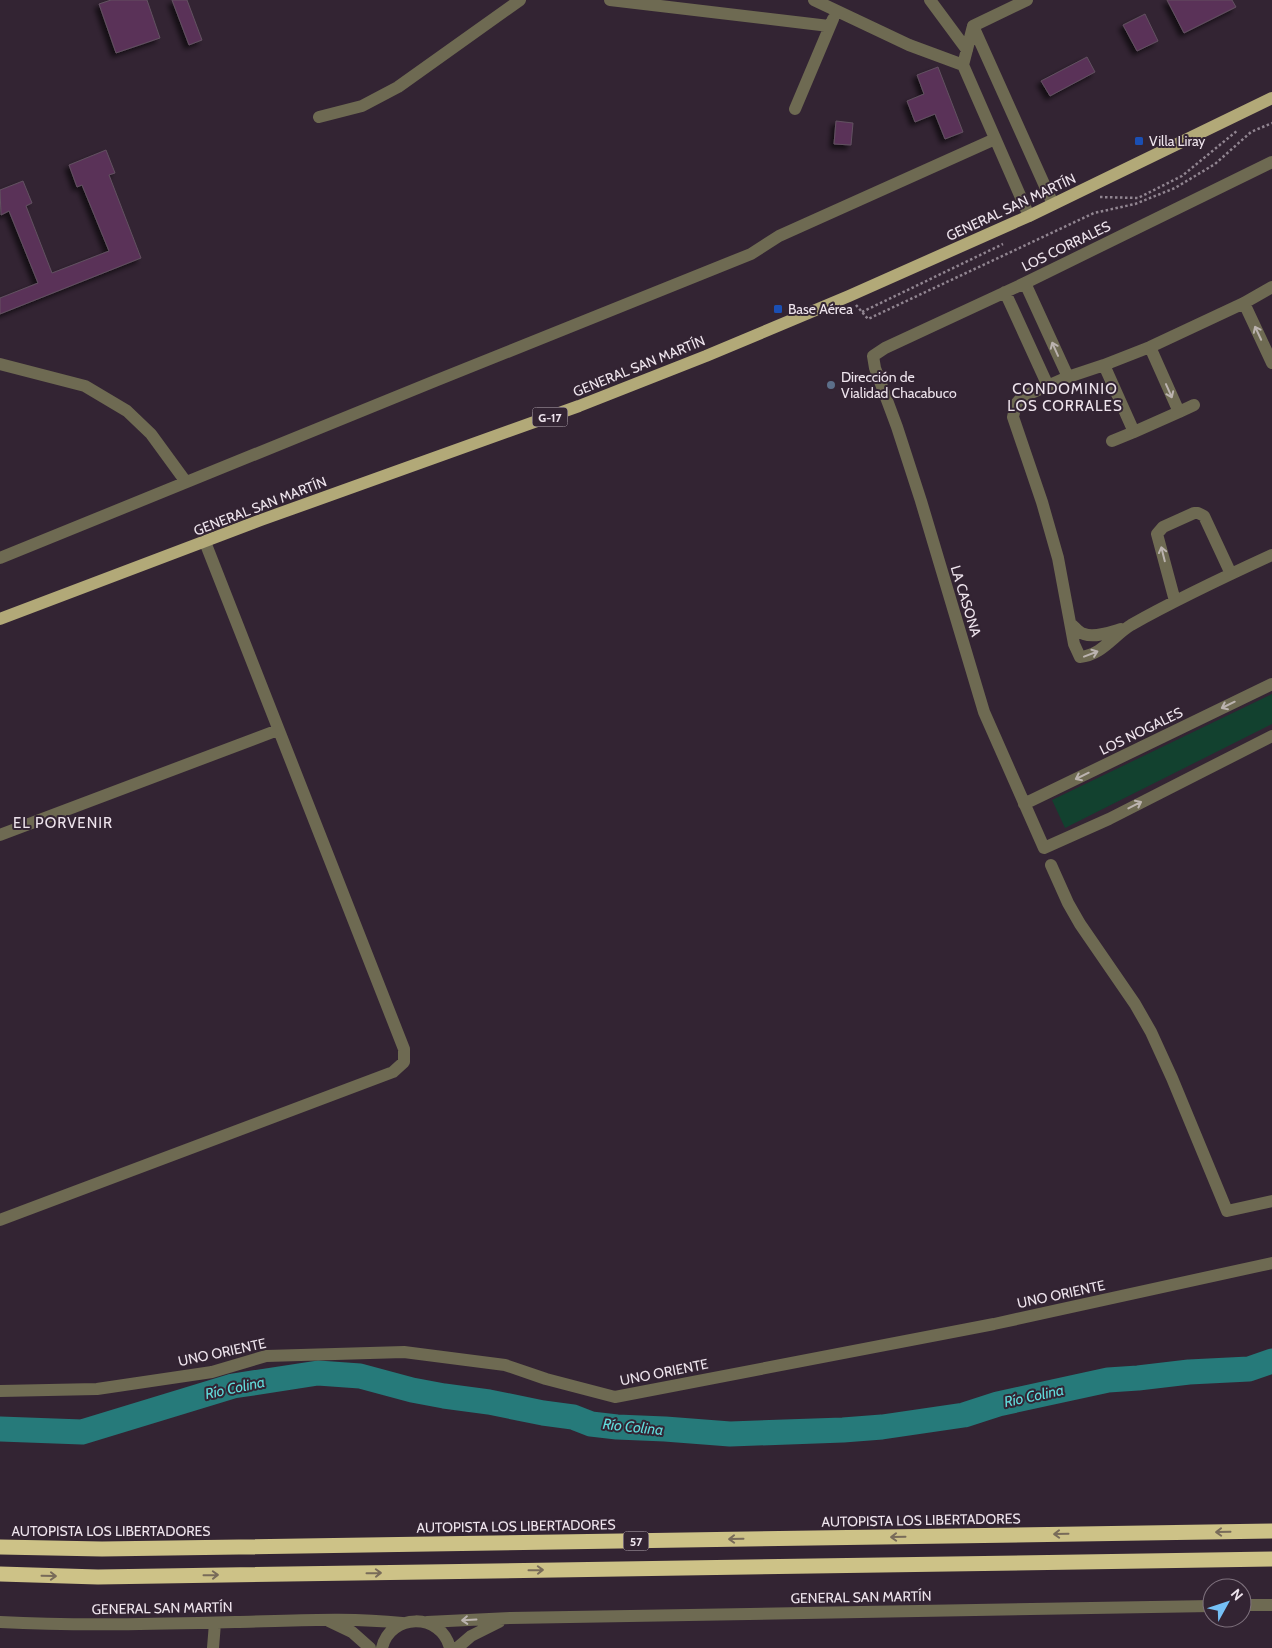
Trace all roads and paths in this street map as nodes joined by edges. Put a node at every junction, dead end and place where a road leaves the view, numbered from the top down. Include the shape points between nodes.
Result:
1 (520, 0) edge
2 (610, 0) edge
3 (814, 0) edge
4 (930, 0) edge
5 (1027, 0) edge
6 (838, 10) junction
7 (829, 26) junction
8 (973, 26) junction
9 (967, 50) junction
10 (963, 65) junction
11 (1272, 98) edge
12 (795, 109) dead end
13 (319, 116) dead end
14 (1272, 122) edge
15 (1244, 125) dead end
16 (995, 139) junction
17 (1272, 162) edge
18 (1100, 196) dead end
19 (1053, 204) junction
20 (1029, 216) junction
21 (1003, 244) dead end
22 (1025, 283) junction
23 (1272, 287) edge
24 (1004, 292) junction
25 (849, 296) junction
26 (1244, 303) junction
27 (862, 312) junction
28 (1150, 346) junction
29 (873, 356) joint
30 (1272, 363) edge
31 (0, 364) edge
32 (1104, 365) junction
33 (1068, 377) junction
34 (1048, 386) junction
35 (1194, 405) dead end
36 (1178, 412) junction
37 (1134, 432) junction
38 (1112, 441) dead end
39 (186, 482) junction
40 (205, 542) junction
41 (1272, 555) edge
42 (0, 558) edge
43 (1230, 574) junction
44 (1175, 601) junction
45 (0, 619) edge
46 (1071, 624) junction
47 (1128, 627) junction
48 (1272, 684) edge
49 (278, 730) junction
50 (1272, 736) edge
51 (1024, 804) junction
52 (0, 835) edge
53 (1051, 865) dead end
54 (1272, 1201) edge
55 (0, 1220) edge
56 (1272, 1263) edge
57 (0, 1391) edge
58 (1272, 1531) edge
59 (0, 1547) edge
60 (1272, 1559) edge
61 (0, 1574) edge
62 (1252, 1605) edge
63 (1272, 1605) edge
64 (1202, 1606) edge
65 (510, 1618) junction
66 (324, 1620) junction
67 (0, 1622) edge
68 (427, 1622) junction
69 (214, 1623) junction
70 (402, 1623) junction
71 (213, 1648) edge
72 (370, 1648) edge
73 (382, 1648) edge
74 (450, 1648) edge
75 (457, 1648) edge

1 - 13 street via 398,87 362,106
2 - 7 street
3 - 6 street
4 - 9 street
5 - 8 street
6 - 7 street
6 - 10 street via 909,45
7 - 12 street
8 - 9 street
8 - 19 street
9 - 10 street
10 - 16 street
11 - 19 main road, GENERAL SAN MARTÍN / G-17
14 - 27 path via 1251,132 1215,164 1175,188 1135,204 1094,212 868,319
15 - 18 path via 1182,176 1138,198
16 - 20 street
16 - 39 street via 779,236 751,254
17 - 22 street, LOS CORRALES
19 - 20 main road, GENERAL SAN MARTÍN / G-17
20 - 25 main road, GENERAL SAN MARTÍN / G-17
21 - 27 path
22 - 24 street, LOS CORRALES
33 -> 22 street
23 - 26 street
24 - 29 street, LOS CORRALES
24 - 34 street
25 - 27 path
25 - 40 main road, GENERAL SAN MARTÍN / G-17 via 587,403
26 - 28 street
30 -> 26 street
28 - 32 street
28 -> 36 street
29 - 51 street, LA CASONA via 984,712
31 - 39 street via 85,386 127,411 151,434
32 - 33 street
32 - 37 street
33 - 34 street
34 - 46 street via 1022,397 1016,404 1013,417 1042,502
35 - 36 street
36 - 37 street
37 - 38 street
39 - 42 street
40 - 45 main road, GENERAL SAN MARTÍN / G-17
40 - 49 street
41 - 43 street
43 - 44 street
44 -> 43 street via 1157,534 1163,527 1194,513 1204,516
44 - 47 street
46 - 47 street via 1083,634 1092,636
46 -> 47 street via 1080,657 1101,650
48 -> 51 street, LOS NOGALES
49 - 52 street
49 - 55 street via 404,1049 404,1062 394,1072
51 -> 50 street, LA CASONA via 1044,848 1109,819
53 - 54 street via 1080,924 1151,1032 1227,1211
56 - 57 street, UNO ORIENTE via 994,1324 615,1397 506,1364 404,1352 266,1356 212,1372 97,1389
58 -> 59 highway, AUTOPISTA LOS LIBERTADORES / 57 via 102,1549
61 -> 60 highway, 57 via 98,1577
62 - 63 street
64 - 65 street, GENERAL SAN MARTÍN
65 -> 68 street, GENERAL SAN MARTÍN
65 - 75 street, GENERAL SAN MARTÍN via 483,1629
66 - 69 street, GENERAL SAN MARTÍN
66 - 70 street, GENERAL SAN MARTÍN
66 - 72 street, GENERAL SAN MARTÍN via 352,1632
67 - 69 street, GENERAL SAN MARTÍN
68 - 70 street, GENERAL SAN MARTÍN
68 - 74 street via 441,1631
69 - 71 street
70 - 73 street via 387,1635

